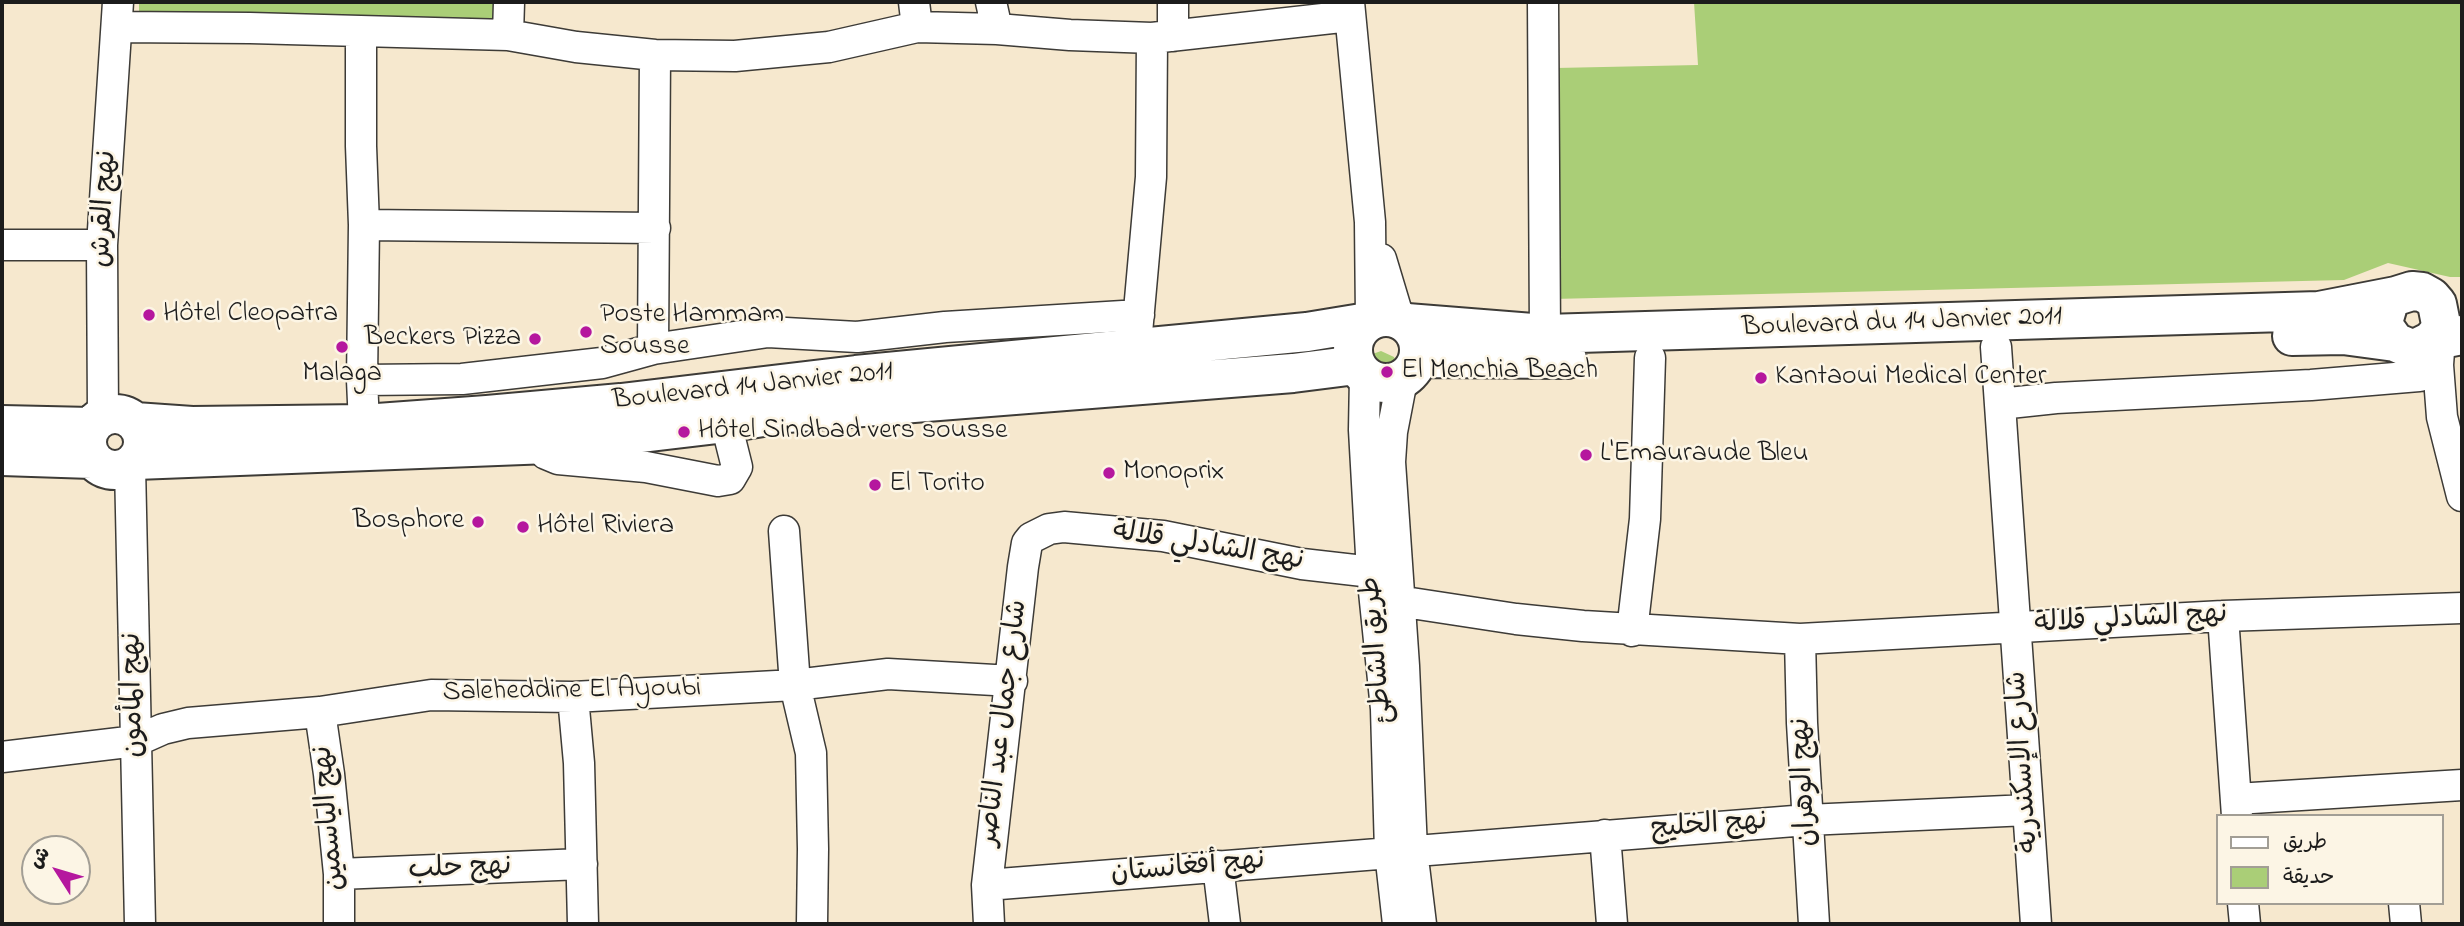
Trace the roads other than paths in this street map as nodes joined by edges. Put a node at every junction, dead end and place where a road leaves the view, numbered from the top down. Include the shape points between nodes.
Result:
1 (509, 2) edge
2 (1173, 2) edge
3 (1544, 2) edge
4 (1350, 9) edge
5 (117, 15) edge
6 (915, 15) edge
7 (994, 15) edge
8 (361, 32) junction
9 (509, 35) junction
10 (1163, 37) junction
11 (655, 55) junction
12 (364, 225) junction
13 (655, 228) junction
14 (2, 245) edge
15 (102, 245) junction
16 (2427, 329) edge
17 (1137, 333) junction
18 (1545, 334) junction
19 (1386, 345) junction
20 (1996, 347) junction
21 (653, 349) junction
22 (1650, 358) junction
23 (362, 380) junction
24 (2000, 404) junction
25 (2442, 417) junction
26 (364, 424) junction
27 (726, 424) junction
28 (2, 425) edge
29 (105, 431) junction
30 (549, 444) junction
31 (2, 456) edge
32 (133, 463) junction
33 (2462, 496) edge
34 (784, 531) dead end
35 (1044, 531) joint
36 (1371, 572) junction
37 (1398, 601) junction
38 (2462, 608) edge
39 (2223, 616) junction
40 (2015, 628) junction
41 (1632, 631) junction
42 (1800, 639) junction
43 (1012, 681) junction
44 (795, 685) junction
45 (573, 697) junction
46 (320, 712) junction
47 (136, 741) junction
48 (2, 757) edge
49 (2462, 785) edge
50 (2236, 807) edge
51 (2028, 810) junction
52 (1807, 820) junction
53 (1605, 835) junction
54 (1401, 851) junction
55 (582, 864) junction
56 (1218, 866) junction
57 (339, 874) junction
58 (987, 885) junction
59 (2243, 905) edge
60 (2404, 905) edge
61 (140, 924) edge
62 (339, 924) edge
63 (583, 924) edge
64 (812, 924) edge
65 (989, 924) edge
66 (1224, 924) edge
67 (1398, 924) edge
68 (1421, 924) edge
69 (1612, 924) edge
70 (1814, 924) edge
71 (2036, 924) edge
72 (2245, 924) edge
73 (2406, 924) edge

1 - 9 street
2 - 10 street
3 - 18 street
4 - 10 street
4 - 19 street, طريق الشاطئ
5 - 8 street via 250,28
5 - 15 street, نهج القرش
6 - 7 street
6 - 11 street via 829,47 735,56
7 - 10 street via 1070,36
8 - 9 street
8 - 12 street
9 - 11 street
10 - 17 street
11 - 13 street
12 - 13 street
12 - 23 street
13 - 21 street
14 - 15 street
15 - 29 street, نهج القرش
16 - 18 main road, Boulevard du 14 Janvier 2011 via 2319,311
16 - 20 main road, Boulevard du 14 Janvier 2011
16 - 24 street via 2311,386
16 - 25 street
16 - 25 street via 2438,365
17 - 19 main road, Boulevard 14 Janvier 2011 via 1307,332
17 - 21 street via 945,327 857,337 768,331
17 - 26 main road, Boulevard 14 Janvier 2011 via 856,375 621,403
18 - 19 main road, Boulevard du 14 Janvier 2011
19 - 22 main road, Boulevard du 14 Janvier 2011
19 - 27 main road, Boulevard 14 Janvier 2011 via 1293,373 787,413
19 - 36 street, طريق الشاطئ via 1364,430
19 - 37 street, طريق الشاطئ
20 - 22 main road, Boulevard du 14 Janvier 2011
20 - 24 street, شارع الإسكندرية
21 - 23 street via 602,363 462,379
22 - 41 street via 1646,519
23 - 26 street
24 - 40 street, شارع الإسكندرية
25 - 33 street
26 - 29 main road, Boulevard 14 Janvier 2011
27 - 30 main road, Boulevard 14 Janvier 2011
27 - 30 street via 737,467 730,479 718,481 646,467 558,459 546,454
28 - 29 main road
29 - 31 main road
29 - 32 main road, Boulevard 14 Janvier 2011 via 97,464 117,470
30 - 32 main road, Boulevard 14 Janvier 2011
32 - 47 street, نهج المأمون
34 - 44 street
35 - 36 street, نهج الشادلي قلالة via 1064,527 1163,536 1302,564
35 - 43 street, شارع جمال عبد الناصر via 1031,538 1025,551
36 - 54 street, طريق الشاطئ
37 - 41 street, نهج الشادلي قلالة
37 - 54 street, طريق الشاطئ via 1404,666
38 - 39 street, نهج الشادلي قلالة
39 - 40 street, نهج الشادلي قلالة
39 - 50 street
40 - 42 street, نهج الشادلي قلالة
40 - 51 street, شارع الإسكندرية
41 - 42 street, نهج الشادلي قلالة
42 - 52 street, نهج الوهران
43 - 44 street, Saleheddine El Ayoubi via 888,674
43 - 58 street, شارع جمال عبد الناصر
44 - 45 street, Saleheddine El Ayoubi
44 - 64 street via 811,753
45 - 46 street, Saleheddine El Ayoubi via 431,695
45 - 55 street
46 - 47 street, Saleheddine El Ayoubi via 188,723
46 - 57 street, نهج الياسمين
47 - 48 street, Saleheddine El Ayoubi
47 - 61 street, نهج المأمون
49 - 50 street
51 - 52 street, نهج الخليج
51 - 71 street, شارع الإسكندرية
52 - 53 street, نهج الخليج
52 - 70 street, نهج الوهران
53 - 54 street, نهج الخليج
53 - 69 street
54 - 56 street, نهج أفغانستان
54 - 67 street, طريق الشاطئ
54 - 68 street, طريق الشاطئ
55 - 57 street, نهج حلب
55 - 63 street
56 - 58 street, نهج أفغانستان
56 - 66 street
57 - 62 street, نهج الياسمين
58 - 65 street, شارع جمال عبد الناصر
59 - 72 street
60 - 73 street

